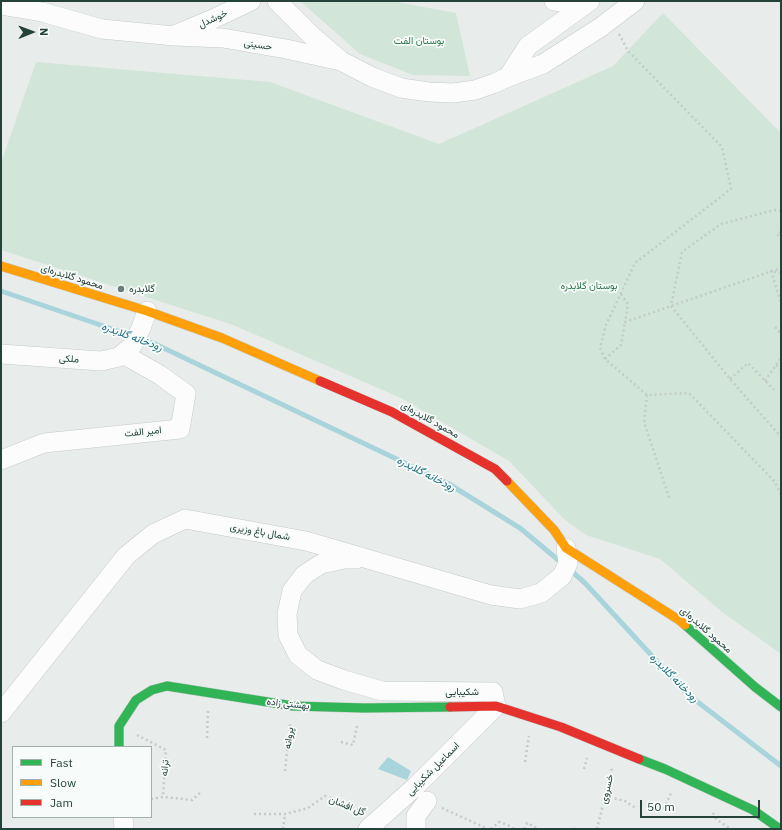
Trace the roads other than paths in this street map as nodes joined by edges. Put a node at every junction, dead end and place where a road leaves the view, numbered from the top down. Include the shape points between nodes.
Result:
1 (251, 1) edge
2 (278, 1) edge
3 (554, 1) edge
4 (600, 1) edge
5 (635, 1) edge
6 (586, 4) edge
7 (1, 5) edge
8 (611, 20) junction
9 (174, 36) junction
10 (341, 61) junction
11 (508, 77) junction
12 (1, 266) edge
13 (144, 320) junction
14 (128, 350) junction
15 (1, 354) edge
16 (1, 460) edge
17 (372, 560) junction
18 (565, 562) junction
19 (496, 706) junction
20 (781, 707) edge
21 (1, 713) edge
22 (119, 746) edge
23 (424, 798) junction
24 (123, 818) edge
25 (374, 824) edge
26 (124, 829) edge
27 (416, 829) edge
28 (780, 829) edge

1 - 9 street, خوشدل
2 - 10 street
3 - 6 street
4 - 8 street
5 - 8 street, حسینی
6 - 11 street via 528,46
7 - 9 street, حسینی via 42,12 102,29
8 - 11 street, حسینی via 543,64
9 - 10 street, حسینی via 223,38
10 - 11 street, حسینی via 385,83 429,92 453,93 475,90
12 - 13 street, محمود گلابدره‌ای
13 - 14 street
13 - 18 street, محمود گلابدره‌ای via 222,338 392,412 495,469 554,530
14 - 15 street, ملکی via 119,357 101,361
14 - 16 street, امیر الفت via 186,394 180,429 44,443
17 - 18 street, شمال باغ وزیری via 491,595 520,599 541,593
17 - 19 street, شکیبایی via 345,559 321,564 304,575 292,591 287,614 288,635 298,655 317,670 382,691 493,692
17 - 21 street, شمال باغ وزیری via 306,541 185,519 153,534 126,556
18 - 20 street, محمود گلابدره‌ای via 679,620 755,688
19 - 22 street, بهشتی زاده via 292,706 167,686 152,690 136,700 119,726
19 - 23 street, اسماعیل شکیبایی
19 - 28 street via 561,727 665,769 753,810
23 - 25 street, اسماعیل شکیبایی
23 - 27 street via 416,816
24 - 26 street

